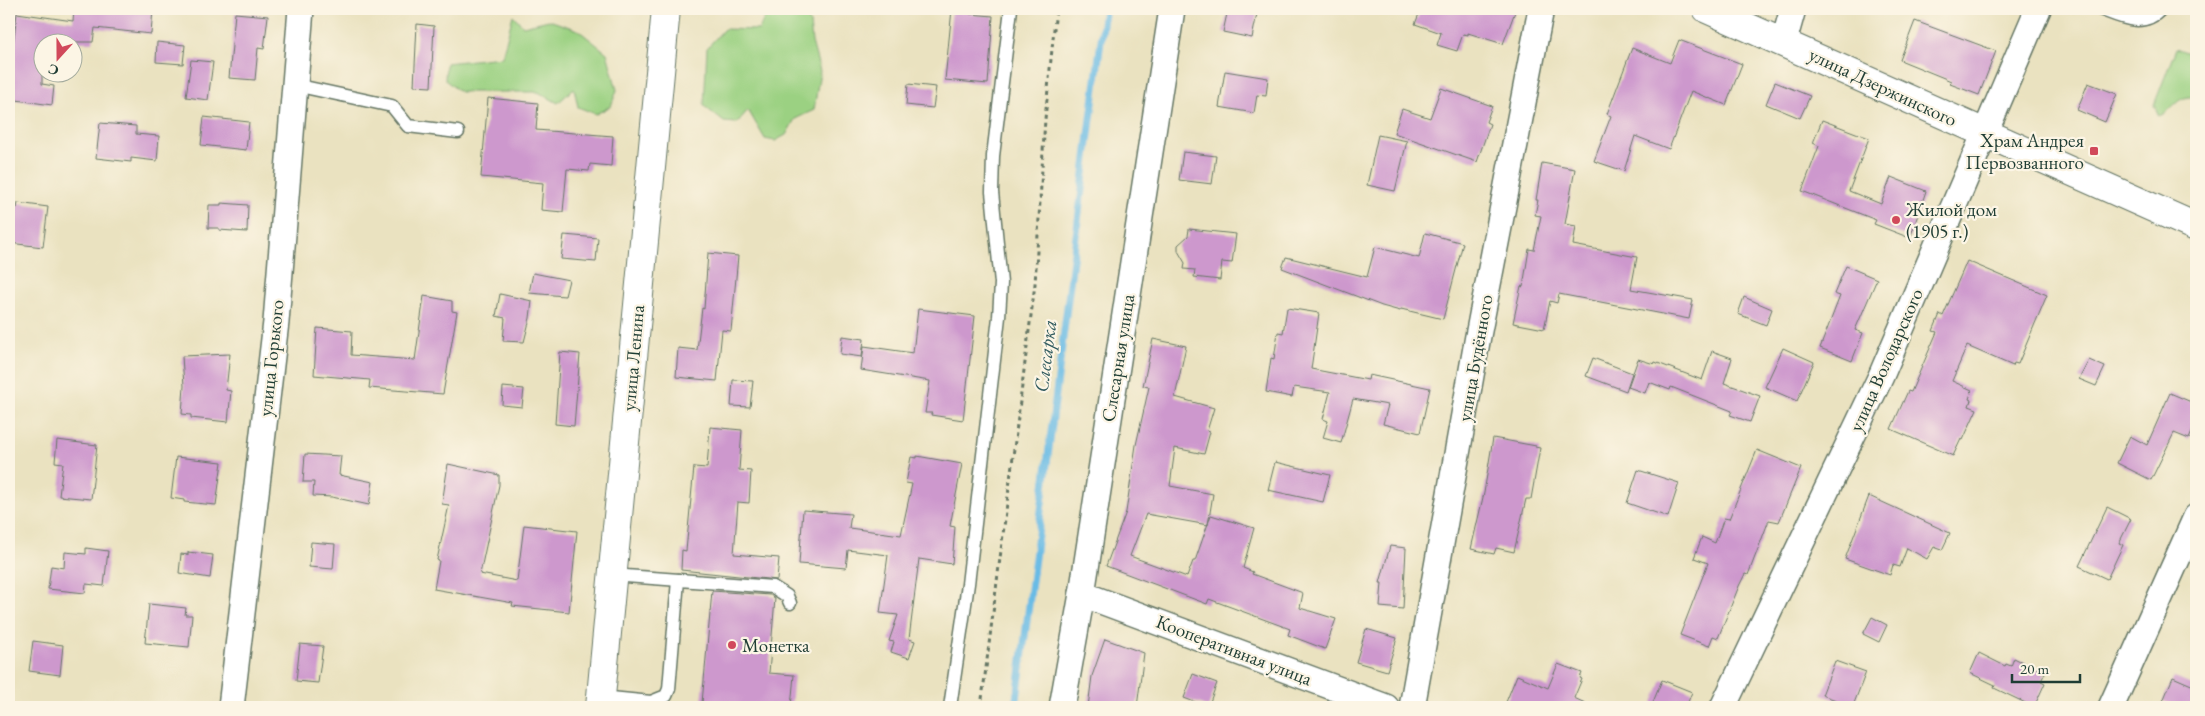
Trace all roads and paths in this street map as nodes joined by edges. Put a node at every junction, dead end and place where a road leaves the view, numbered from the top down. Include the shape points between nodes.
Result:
1 (301, 9) edge
2 (666, 9) edge
3 (1011, 9) edge
4 (1056, 9) edge
5 (1172, 9) edge
6 (1541, 9) edge
7 (1707, 9) edge
8 (1793, 9) edge
9 (2038, 9) edge
10 (2100, 9) edge
11 (2161, 9) edge
12 (1784, 42) junction
13 (295, 85) junction
14 (458, 132) dead end
15 (1985, 134) junction
16 (2196, 227) edge
17 (2196, 517) edge
18 (612, 575) junction
19 (678, 580) junction
20 (1082, 594) junction
21 (790, 603) dead end
22 (600, 702) edge
23 (231, 707) edge
24 (950, 707) edge
25 (981, 707) edge
26 (1062, 707) edge
27 (1386, 707) edge
28 (1412, 707) edge
29 (1723, 707) edge
30 (2111, 707) edge

1 - 13 street, улица Горького
2 - 18 main road, улица Ленина
3 - 24 lane via 993,156 992,192 1001,283 999,318
4 - 25 path via 1034,284
5 - 20 street, Слесарная улица
6 - 28 street, улица Будённого
7 - 12 main road, улица Дзержинского
8 - 12 street
9 - 15 street, улица Володарского
10 - 11 lane via 2129,20 2143,20 2155,16
12 - 15 main road, улица Дзержинского
13 - 14 lane via 392,106 408,126
13 - 23 street, улица Горького via 276,313
15 - 16 main road, улица Дзержинского
15 - 29 street, улица Володарского via 1880,376
17 - 30 street
18 - 19 lane
18 - 22 main road, улица Ленина
19 - 21 lane via 772,587 787,596
19 - 22 lane via 666,696 651,702
20 - 26 street, Слесарная улица
20 - 27 street, Кооперативная улица

